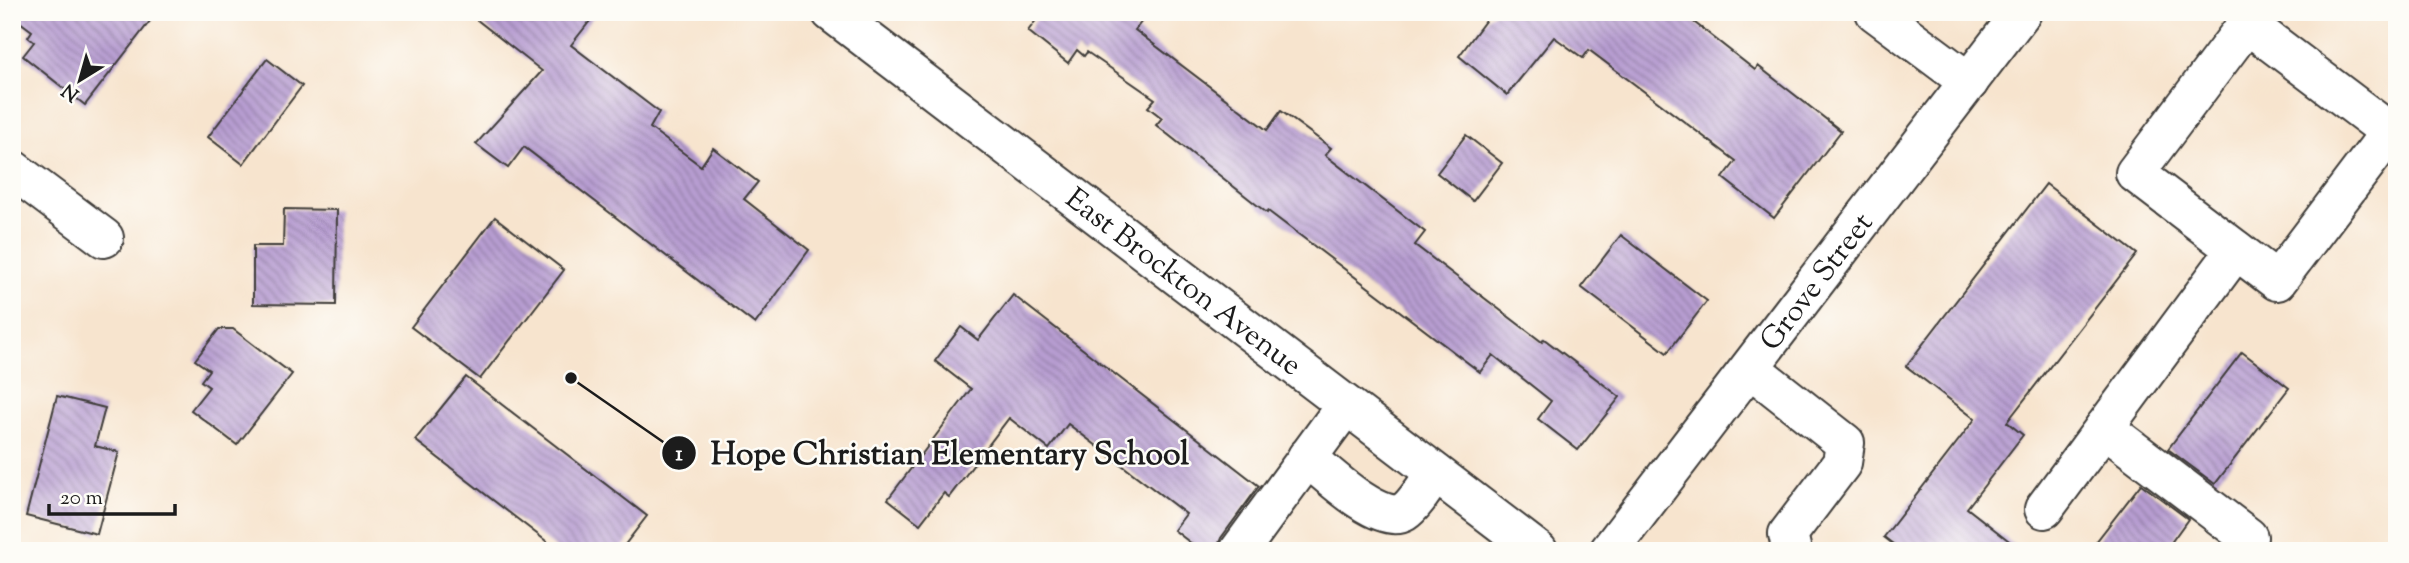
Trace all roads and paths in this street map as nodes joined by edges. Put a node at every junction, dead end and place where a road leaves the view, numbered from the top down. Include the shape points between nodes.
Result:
1 (831, 12) edge
2 (1875, 12) edge
3 (2022, 12) edge
4 (1969, 82) junction
5 (12, 169) edge
6 (104, 238) dead end
7 (2236, 250) junction
8 (1750, 368) junction
9 (1346, 405) junction
10 (2104, 428) junction
11 (1307, 457) junction
12 (1435, 473) junction
13 (2043, 509) dead end
14 (2250, 546) edge
15 (1239, 551) edge
16 (1538, 551) edge
17 (1609, 551) edge
18 (1792, 551) edge

1 - 9 street, East Brockton Avenue
2 - 4 street
3 - 4 street, Grove Street
4 - 8 street, Grove Street
5 - 6 street
7 - 7 street via 2135,173 2248,24 2390,132 2277,281
7 - 10 street
8 - 17 street, Grove Street
8 - 18 street via 1845,443 1842,463 1788,534
9 - 11 street
9 - 12 street, East Brockton Avenue
10 - 13 street
10 - 14 street
11 - 12 street via 1373,509 1393,515 1405,512
11 - 15 street
12 - 16 street, East Brockton Avenue

